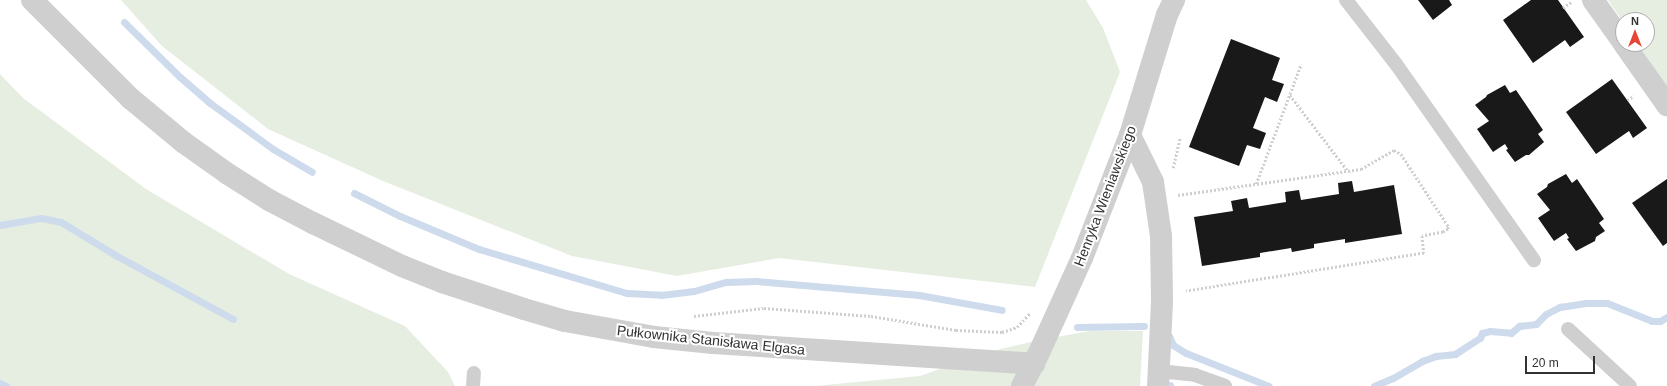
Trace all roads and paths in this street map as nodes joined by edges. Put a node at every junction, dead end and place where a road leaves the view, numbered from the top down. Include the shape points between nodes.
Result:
1 (32, 0) edge
2 (1174, 0) edge
3 (1346, 0) edge
4 (1593, 0) edge
5 (1615, 31) edge
6 (1630, 52) edge
7 (1301, 64) dead end
8 (1289, 94) junction
9 (1667, 105) edge
10 (1130, 134) junction
11 (1348, 171) junction
12 (1256, 184) junction
13 (1172, 196) dead end
14 (1534, 260) dead end
15 (1186, 291) dead end
16 (1056, 316) junction
17 (692, 317) dead end
18 (1568, 329) dead end
19 (1034, 364) junction
20 (1159, 378) edge
21 (1022, 386) edge
22 (1225, 386) edge
23 (1630, 386) edge

1 - 19 street, Pułkownika Stanisława Elgasa via 130,98 183,142 228,174 313,224 442,282 566,321 654,337
2 - 10 street, Henryka Wieniawskiego
3 - 14 lane via 1396,64
4 - 5 street
6 - 9 street
7 - 8 path
8 - 11 path
8 - 12 path
10 - 16 street, Henryka Wieniawskiego via 1082,258
10 - 20 street via 1148,168 1156,196 1161,236
11 - 12 path
11 - 15 path via 1361,169 1391,151 1398,151 1448,223 1448,229 1422,236 1424,253
12 - 13 path
16 - 17 path via 1033,312 1016,327 1002,332 956,330 871,316 764,308
16 - 19 street, Henryka Wieniawskiego
18 - 23 lane
19 - 21 street, Henryka Wieniawskiego
20 - 22 lane via 1196,375

